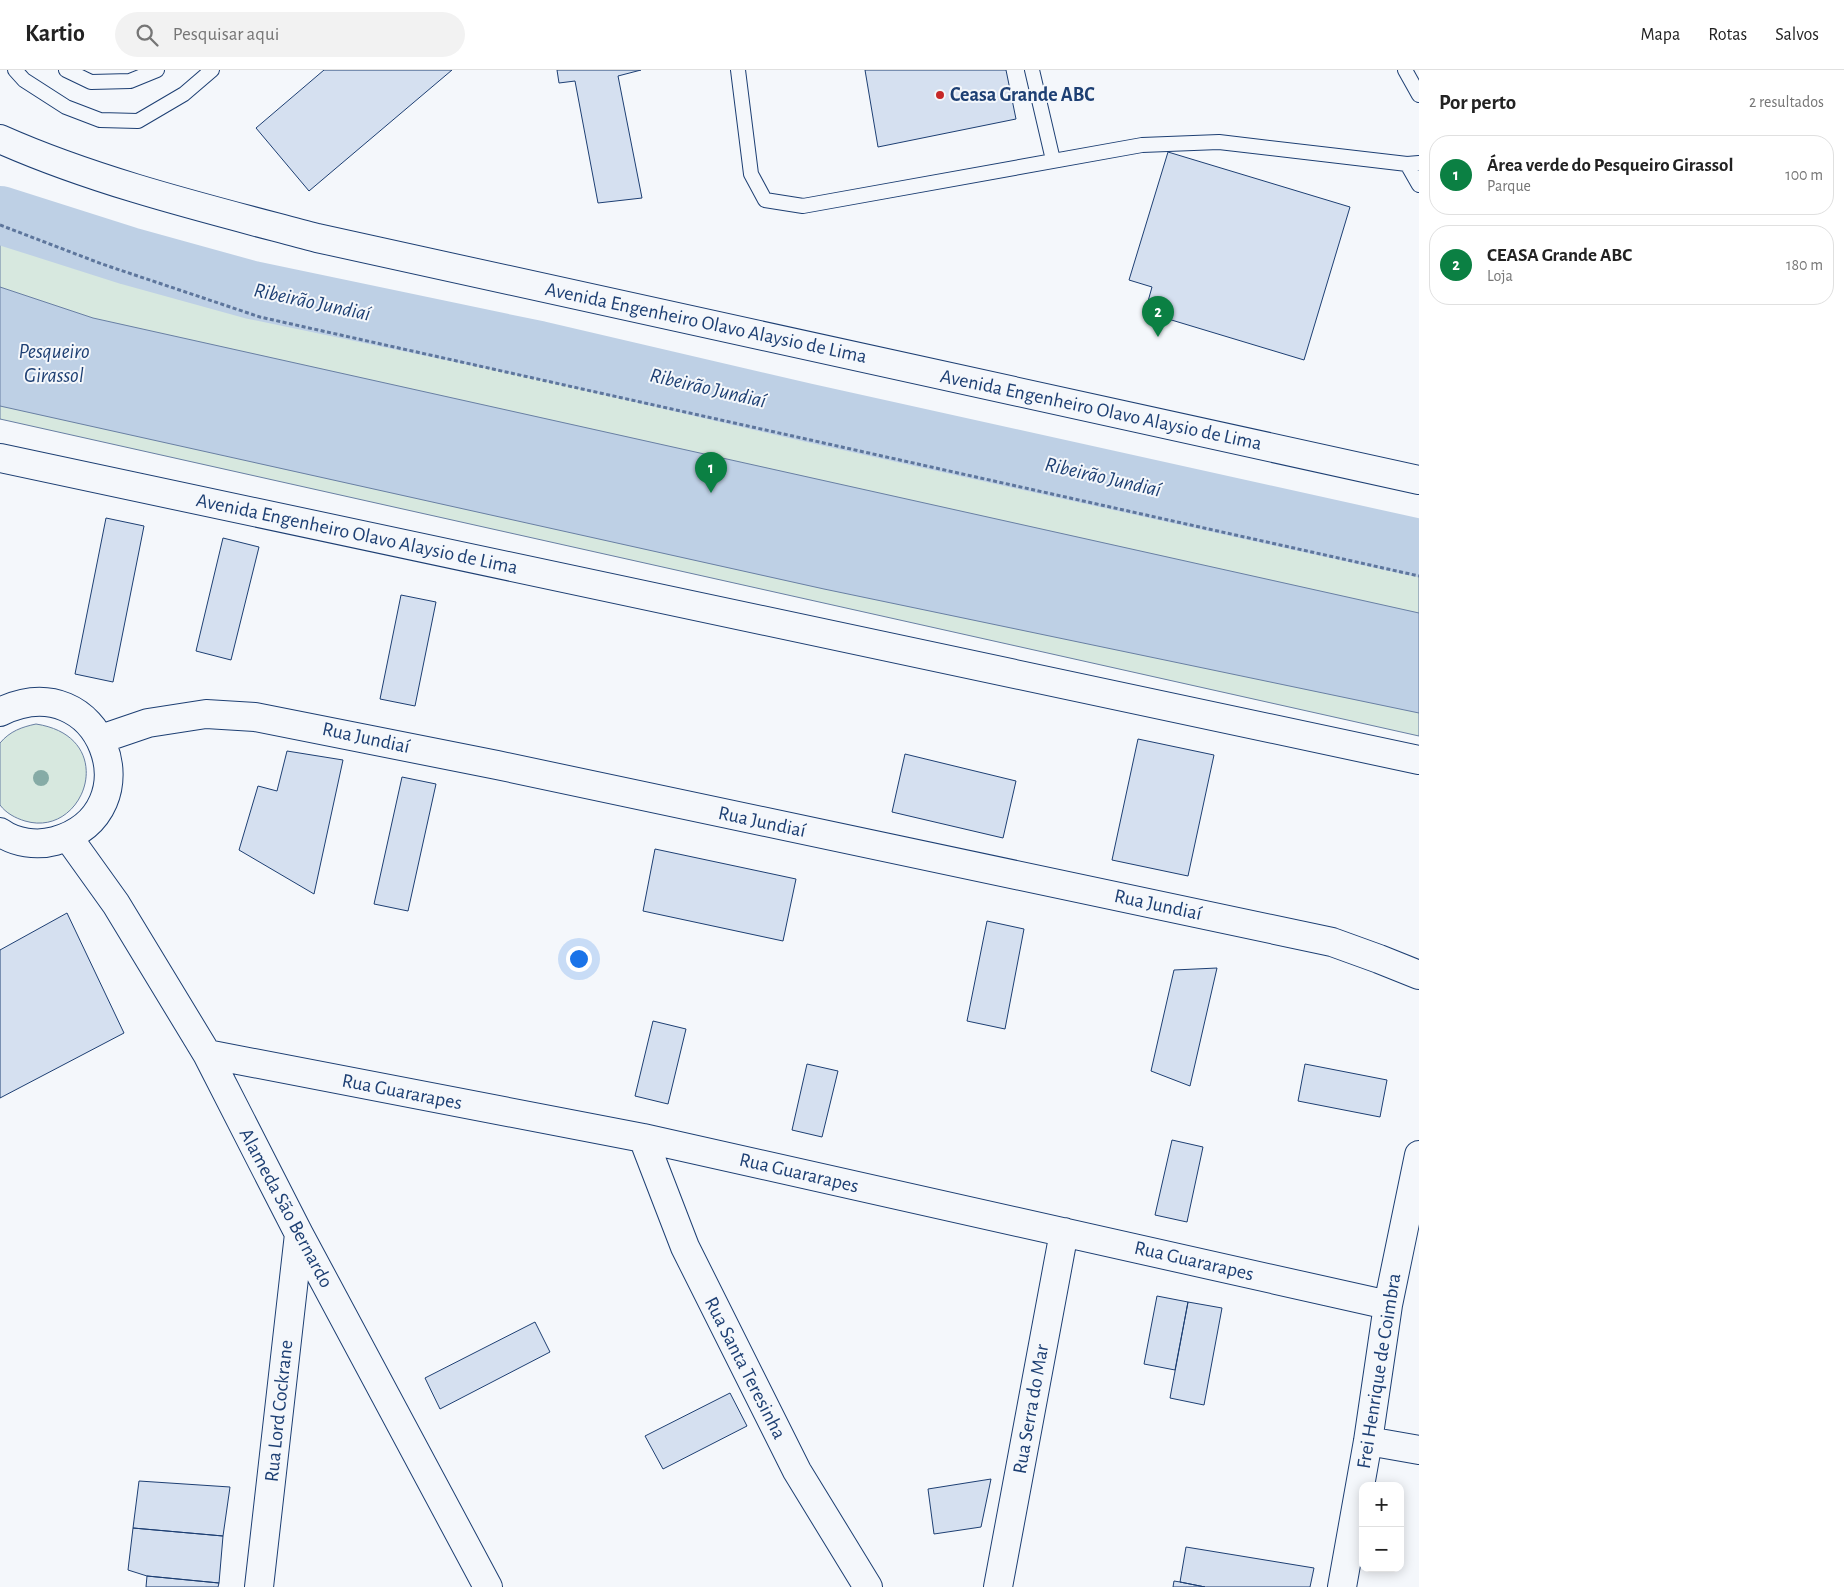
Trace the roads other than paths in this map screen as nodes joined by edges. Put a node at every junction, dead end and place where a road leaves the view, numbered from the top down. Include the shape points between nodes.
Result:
1 (15, 70) edge
2 (66, 70) edge
3 (157, 70) edge
4 (212, 70) edge
5 (738, 70) edge
6 (1032, 70) edge
7 (1405, 70) edge
8 (1419, 95) edge
9 (0, 138) edge
10 (1053, 160) junction
11 (1413, 164) edge
12 (1419, 185) edge
13 (0, 458) edge
14 (1419, 480) edge
15 (0, 712) edge
16 (101, 739) junction
17 (1419, 760) edge
18 (0, 832) edge
19 (68, 837) junction
20 (1419, 975) edge
21 (206, 1054) junction
22 (643, 1138) junction
23 (1419, 1155) edge
24 (1064, 1232) junction
25 (299, 1234) junction
26 (1388, 1305) junction
27 (1368, 1441) junction
28 (1419, 1450) edge
29 (259, 1587) edge
30 (488, 1587) edge
31 (868, 1587) edge
32 (998, 1587) edge
33 (1342, 1587) edge

1 - 4 lane via 24,80 66,107 100,120 138,121 184,94
2 - 3 lane via 91,82 130,81
5 - 10 lane via 752,174 765,200 803,206
6 - 10 lane
7 - 8 lane
9 - 14 street, Avenida Engenheiro Olavo Alaysio de Lima via 80,170 317,238
10 - 11 lane via 1142,145 1219,142
11 - 12 lane
13 - 17 street, Avenida Engenheiro Olavo Alaysio de Lima
15 - 16 street via 15,705 55,703 89,723
16 - 19 street via 108,761 109,784 101,806 87,824
16 - 20 street, Rua Jundiaí via 148,723 206,714 255,717 497,765 1332,942
18 - 19 street via 26,843 47,843
19 - 21 street, Alameda São Bernardo via 116,904
21 - 22 street, Rua Guararapes
21 - 25 street, Alameda São Bernardo
22 - 24 street, Rua Guararapes
22 - 31 street, Rua Santa Teresinha via 689,1256 797,1471
23 - 26 street, Frei Henrique de Coimbra
24 - 26 street, Rua Guararapes
24 - 32 street, Rua Serra do Mar
25 - 29 street, Rua Lord Cockrane
25 - 30 street, Alameda São Bernardo
26 - 27 street, Frei Henrique de Coimbra
27 - 28 street
27 - 33 street, Frei Henrique de Coimbra

